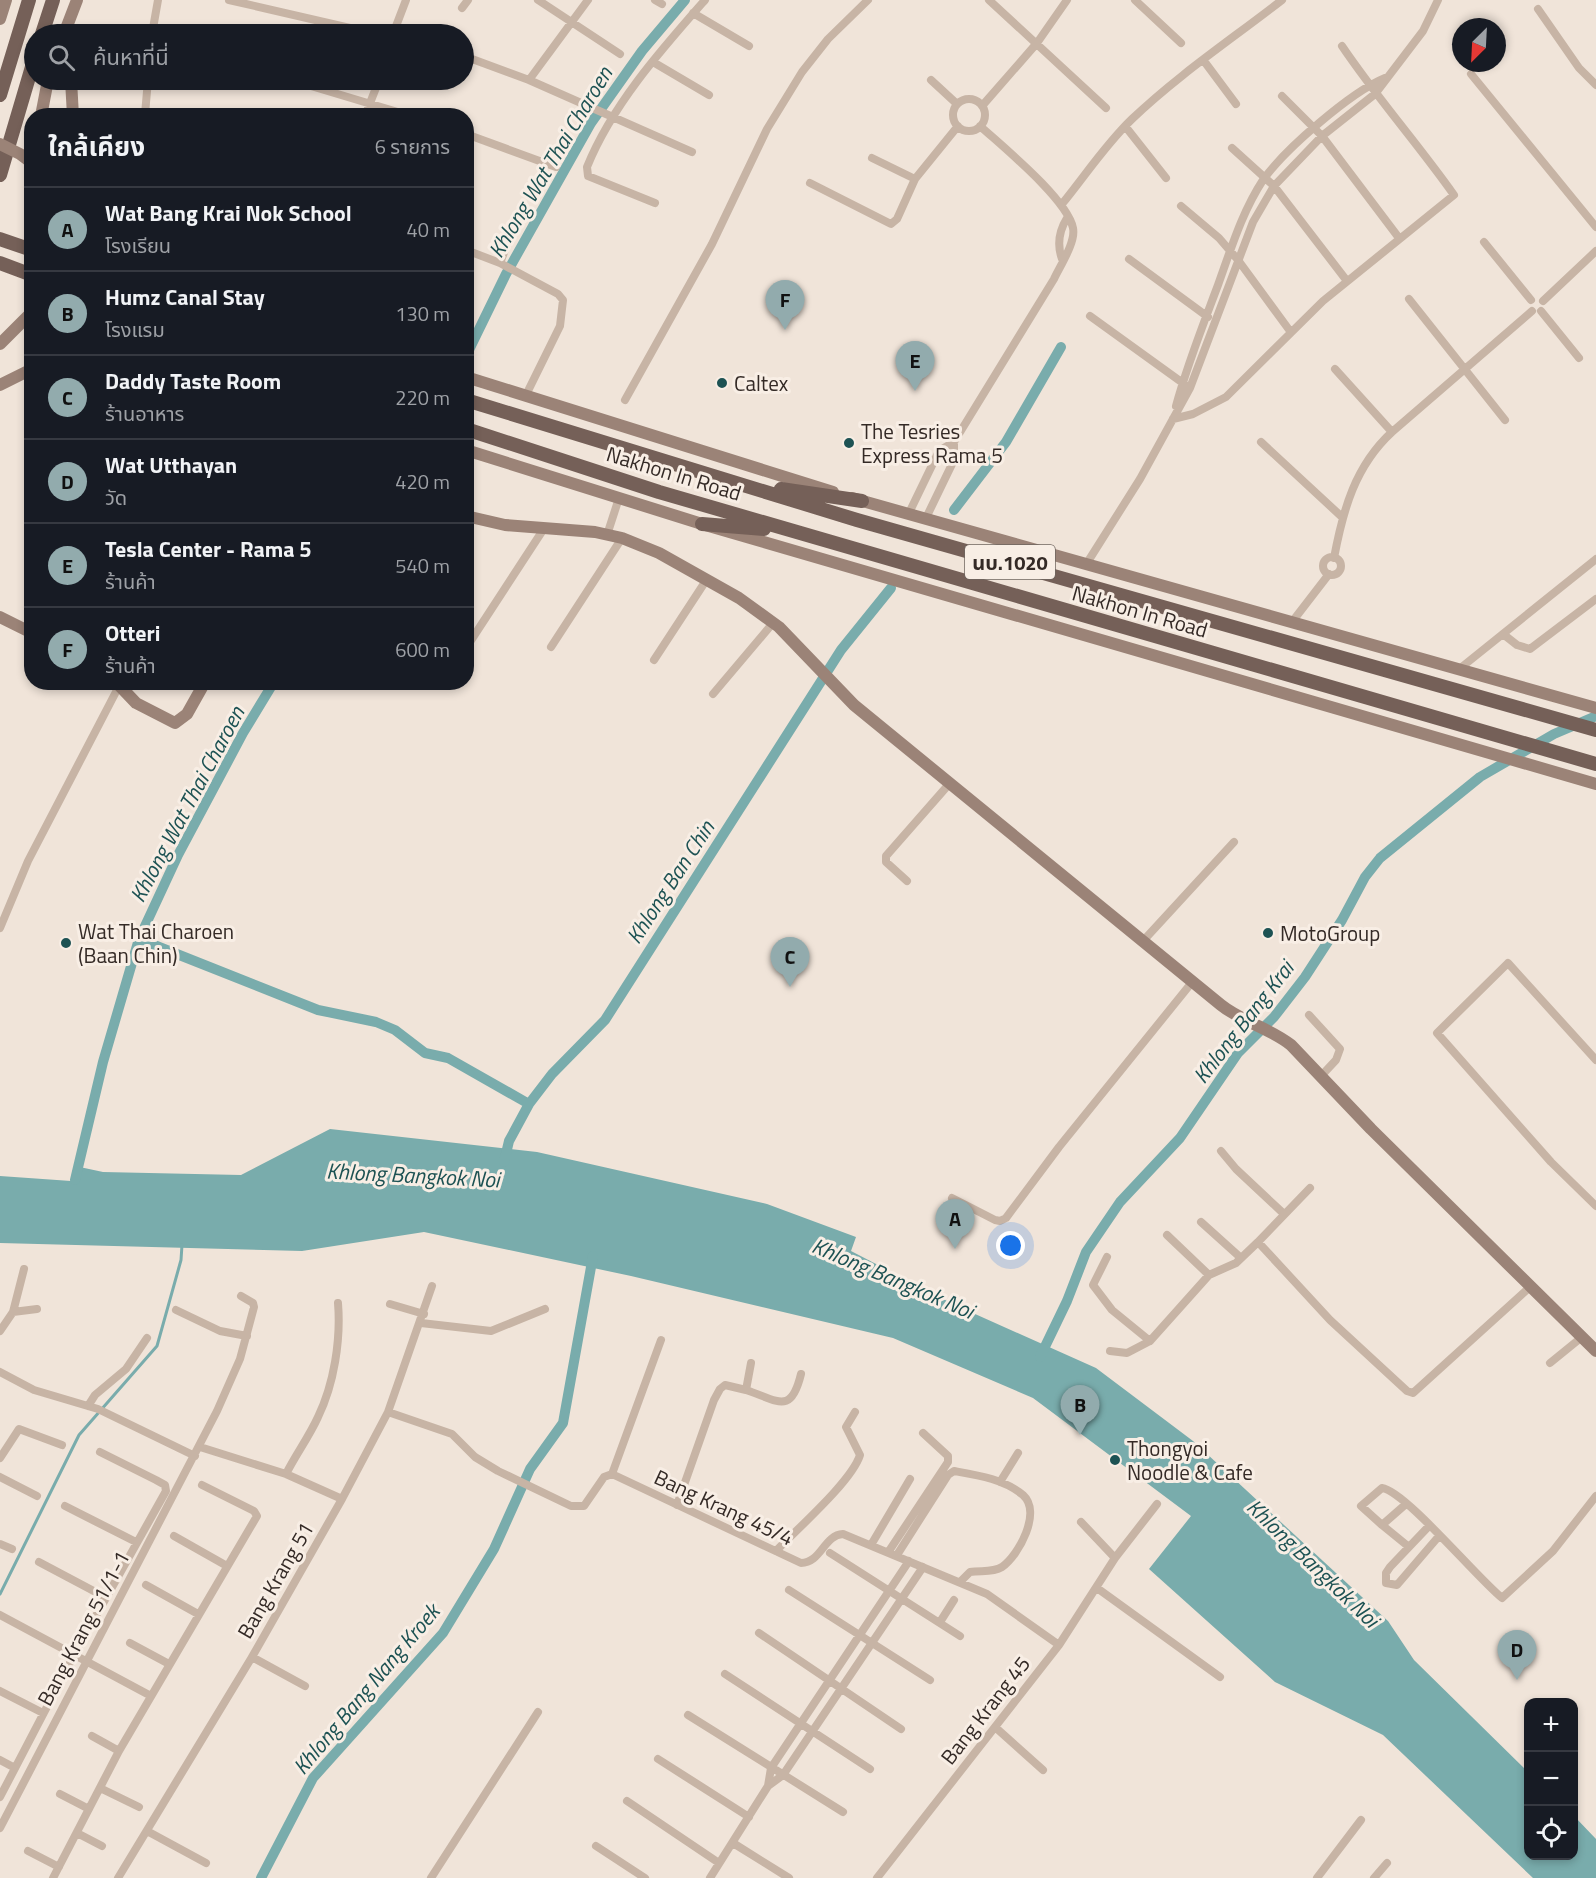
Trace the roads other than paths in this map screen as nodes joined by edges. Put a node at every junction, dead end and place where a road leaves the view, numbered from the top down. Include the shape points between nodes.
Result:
1 (6, 0) edge
2 (29, 0) edge
3 (53, 0) edge
4 (158, 0) edge
5 (229, 0) edge
6 (406, 0) edge
7 (468, 0) edge
8 (538, 0) edge
9 (588, 0) edge
10 (705, 0) edge
11 (868, 0) edge
12 (988, 0) edge
13 (1067, 0) edge
14 (1135, 0) edge
15 (1282, 0) edge
16 (1438, 0) edge
17 (75, 4) edge
18 (462, 8) dead end
19 (1538, 9) dead end
20 (693, 13) junction
21 (0, 16) edge
22 (570, 22) junction
23 (45, 24) edge
24 (68, 24) edge
25 (74, 24) edge
26 (154, 24) edge
27 (333, 24) edge
28 (397, 24) edge
29 (1037, 43) junction
30 (1181, 43) dead end
31 (749, 46) dead end
32 (1342, 46) dead end
33 (620, 54) dead end
34 (474, 60) edge
35 (1204, 61) junction
36 (652, 62) junction
37 (1471, 74) dead end
38 (1386, 77) junction
39 (529, 80) junction
40 (931, 80) dead end
41 (1369, 84) junction
42 (1596, 85) edge
43 (25, 90) edge
44 (46, 90) edge
45 (72, 90) edge
46 (147, 90) edge
47 (325, 90) edge
48 (376, 90) edge
49 (1375, 94) junction
50 (0, 95) edge
51 (709, 95) dead end
52 (1282, 96) dead end
53 (372, 104) junction
54 (957, 104) junction
55 (1236, 104) dead end
56 (982, 106) junction
57 (43, 108) edge
58 (73, 108) edge
59 (145, 108) edge
60 (370, 108) edge
61 (385, 108) edge
62 (1107, 108) dead end
63 (609, 117) junction
64 (958, 126) junction
65 (980, 126) junction
66 (1125, 126) junction
67 (1314, 127) junction
68 (1322, 136) junction
69 (474, 137) edge
70 (0, 144) edge
71 (1232, 148) dead end
72 (692, 152) dead end
73 (24, 157) edge
74 (872, 158) dead end
75 (556, 166) dead end
76 (0, 175) edge
77 (1166, 178) dead end
78 (1264, 178) junction
79 (915, 179) junction
80 (810, 183) dead end
81 (1274, 186) junction
82 (655, 203) dead end
83 (1062, 204) junction
84 (1181, 206) dead end
85 (1596, 227) edge
86 (510, 237) dead end
87 (1399, 238) junction
88 (0, 239) edge
89 (1484, 242) dead end
90 (24, 247) edge
91 (1229, 251) junction
92 (1596, 251) edge
93 (474, 253) edge
94 (1129, 259) dead end
95 (1238, 260) junction
96 (0, 263) edge
97 (502, 264) junction
98 (24, 272) edge
99 (1347, 281) junction
100 (1408, 299) dead end
101 (1538, 308) junction
102 (1090, 316) dead end
103 (1205, 316) junction
104 (24, 319) edge
105 (1216, 320) junction
106 (24, 326) edge
107 (13, 329) junction
108 (1290, 331) junction
109 (0, 332) edge
110 (0, 344) edge
111 (1579, 358) dead end
112 (1335, 369) dead end
113 (1465, 370) junction
114 (24, 373) edge
115 (474, 380) edge
116 (0, 385) edge
117 (1186, 386) junction
118 (525, 397) junction
119 (625, 400) dead end
120 (474, 402) edge
121 (1173, 419) junction
122 (1505, 420) dead end
123 (474, 432) edge
124 (1392, 432) junction
125 (954, 442) junction
126 (1261, 442) dead end
127 (474, 453) edge
128 (735, 483) junction
129 (619, 498) junction
130 (862, 501) junction
131 (909, 513) junction
132 (474, 518) edge
133 (926, 518) junction
134 (1342, 518) junction
135 (702, 524) junction
136 (543, 530) junction
137 (796, 532) junction
138 (607, 535) junction
139 (622, 538) junction
140 (1334, 558) junction
141 (1596, 558) edge
142 (1087, 563) junction
143 (1329, 574) junction
144 (707, 579) junction
145 (1596, 599) edge
146 (0, 617) edge
147 (1292, 622) junction
148 (773, 623) junction
149 (24, 629) edge
150 (1503, 633) junction
151 (474, 636) edge
152 (550, 647) dead end
153 (654, 660) dead end
154 (1458, 670) junction
155 (115, 690) edge
156 (124, 690) edge
157 (200, 690) edge
158 (713, 694) dead end
159 (1596, 708) edge
160 (1596, 730) edge
161 (1596, 764) edge
162 (950, 783) junction
163 (1596, 784) edge
164 (1234, 842) dead end
165 (907, 881) dead end
166 (0, 928) edge
167 (1143, 941) junction
168 (1193, 981) junction
169 (1309, 1015) dead end
170 (1596, 1060) edge
171 (1322, 1075) junction
172 (1221, 1151) dead end
173 (1310, 1188) dead end
174 (952, 1198) dead end
175 (1596, 1206) edge
176 (1284, 1214) junction
177 (1201, 1222) dead end
178 (1167, 1235) dead end
179 (1258, 1242) junction
180 (1107, 1257) dead end
181 (1241, 1258) junction
182 (24, 1269) dead end
183 (1209, 1275) junction
184 (432, 1286) dead end
185 (1530, 1287) junction
186 (241, 1296) dead end
187 (338, 1303) dead end
188 (390, 1304) dead end
189 (37, 1309) dead end
190 (545, 1309) dead end
191 (176, 1310) dead end
192 (13, 1312) junction
193 (424, 1314) junction
194 (421, 1323) junction
195 (0, 1331) edge
196 (247, 1336) junction
197 (1582, 1337) junction
198 (147, 1338) dead end
199 (661, 1340) dead end
200 (1150, 1341) junction
201 (1110, 1351) dead end
202 (1596, 1351) edge
203 (751, 1363) dead end
204 (1550, 1363) dead end
205 (0, 1372) edge
206 (801, 1374) dead end
207 (746, 1390) junction
208 (88, 1406) junction
209 (388, 1412) junction
210 (855, 1412) dead end
211 (922, 1433) dead end
212 (62, 1444) dead end
213 (200, 1447) junction
214 (100, 1452) dead end
215 (1018, 1453) dead end
216 (195, 1456) junction
217 (0, 1458) edge
218 (286, 1474) junction
219 (612, 1474) junction
220 (0, 1477) edge
221 (910, 1479) dead end
222 (1000, 1482) junction
223 (202, 1485) dead end
224 (37, 1496) dead end
225 (1596, 1496) edge
226 (342, 1499) junction
227 (1157, 1504) dead end
228 (1406, 1504) junction
229 (677, 1505) junction
230 (65, 1506) dead end
231 (1081, 1522) dead end
232 (1382, 1525) junction
233 (1429, 1526) junction
234 (174, 1536) dead end
235 (1439, 1536) junction
236 (136, 1542) junction
237 (0, 1544) edge
238 (871, 1545) junction
239 (1409, 1547) junction
240 (12, 1549) dead end
241 (830, 1553) dead end
242 (893, 1553) junction
243 (781, 1554) junction
244 (1115, 1558) junction
245 (909, 1561) junction
246 (39, 1562) dead end
247 (226, 1566) junction
248 (923, 1567) junction
249 (960, 1582) junction
250 (146, 1585) dead end
251 (1097, 1588) junction
252 (789, 1590) dead end
253 (891, 1590) junction
254 (105, 1597) junction
255 (903, 1598) junction
256 (954, 1600) dead end
257 (198, 1614) junction
258 (0, 1615) edge
259 (940, 1622) junction
260 (759, 1633) dead end
261 (860, 1635) junction
262 (960, 1636) dead end
263 (130, 1643) dead end
264 (873, 1643) junction
265 (1059, 1645) junction
266 (74, 1654) junction
267 (252, 1657) junction
268 (86, 1660) junction
269 (169, 1664) junction
270 (725, 1674) dead end
271 (1220, 1677) dead end
272 (829, 1679) junction
273 (930, 1680) dead end
274 (305, 1686) dead end
275 (842, 1687) junction
276 (0, 1691) edge
277 (151, 1696) junction
278 (538, 1712) dead end
279 (43, 1713) junction
280 (688, 1715) dead end
281 (800, 1724) junction
282 (995, 1727) junction
283 (901, 1729) dead end
284 (812, 1732) junction
285 (92, 1736) dead end
286 (119, 1751) junction
287 (658, 1759) dead end
288 (0, 1760) edge
289 (15, 1768) junction
290 (771, 1768) junction
291 (870, 1769) dead end
292 (1043, 1770) dead end
293 (783, 1775) junction
294 (768, 1786) junction
295 (100, 1788) junction
296 (60, 1794) dead end
297 (0, 1797) edge
298 (627, 1801) dead end
299 (139, 1807) dead end
300 (89, 1809) junction
301 (843, 1812) dead end
302 (749, 1817) junction
303 (1361, 1820) dead end
304 (0, 1828) edge
305 (147, 1831) junction
306 (77, 1833) junction
307 (733, 1843) junction
308 (102, 1846) dead end
309 (596, 1846) dead end
310 (28, 1851) dead end
311 (206, 1863) dead end
312 (719, 1863) junction
313 (1387, 1863) dead end
314 (59, 1867) junction
315 (53, 1878) edge
316 (118, 1878) edge
317 (431, 1878) edge
318 (645, 1878) edge
319 (710, 1878) edge
320 (789, 1878) edge
321 (877, 1878) edge
322 (1317, 1878) edge
323 (1374, 1878) edge

1 - 21 main road
2 - 50 main road
3 - 23 main road
4 - 26 street
5 - 27 street
6 - 28 street
7 - 18 street
8 - 22 street
9 - 22 street
10 - 20 street
11 - 119 street via 815,56 767,129 712,244
12 - 29 street
13 - 29 street
14 - 30 street
15 - 35 street
16 - 38 street via 1423,31
17 - 24 main road
17 - 25 main road
19 - 42 street via 1579,68
20 - 31 street
20 - 36 street
22 - 33 street
22 - 39 street
29 - 56 street
29 - 62 street
32 - 41 street
34 - 39 street
35 - 55 street
35 - 66 street
36 - 51 street
36 - 63 street
37 - 85 street
38 - 41 street
38 - 49 street
39 - 63 street
40 - 54 street
41 - 49 street
41 - 67 street
43 - 76 main road
44 - 57 main road
45 - 58 main road
46 - 59 street
47 - 53 street
48 - 53 street
49 - 68 street
49 - 87 street via 1454,195
52 - 67 street
53 - 60 street
53 - 61 street
54 - 56 street via 970,99
54 - 64 street via 953,115
56 - 65 street via 985,116
63 - 72 street
63 - 82 street via 587,167 588,176
64 - 65 street via 969,130
64 - 79 street
65 - 83 street
66 - 77 street
66 - 83 street
67 - 68 street
67 - 78 street
68 - 81 street
68 - 87 street
69 - 75 street
70 - 73 main road, bridge
71 - 78 street
74 - 79 street
78 - 81 street
78 - 91 street
79 - 80 street via 891,224
81 - 95 street via 1253,222
81 - 99 street
83 - 125 street via 1067,218 1061,227 1058,250 1062,259 1054,279
84 - 91 street
86 - 97 street
87 - 99 street
88 - 90 main road
89 - 101 street via 1531,300 1529,306
91 - 95 street
91 - 103 street
92 - 101 street
93 - 97 street
94 - 103 street
95 - 105 street
95 - 108 street
96 - 98 main road
97 - 118 street via 563,300 560,326
99 - 108 street
100 - 113 street
101 - 111 street
101 - 113 street
102 - 117 street
103 - 105 street
103 - 117 street
104 - 107 main road
105 - 117 street
106 - 107 main road
107 - 109 main road
107 - 110 main road
108 - 121 street via 1226,397
112 - 124 street
113 - 122 street
113 - 124 street
114 - 116 main road
115 - 118 main road, Nakhon In Road / นบ.1020
117 - 121 street
118 - 130 main road, Nakhon In Road / นบ.1020
120 - 128 main road, Nakhon In Road / นบ.1020
121 - 142 street
123 - 137 main road, Nakhon In Road / นบ.1020
124 - 134 street via 1361,472
125 - 131 street via 939,451
125 - 133 street via 954,460
126 - 134 street
127 - 129 main road, Nakhon In Road / นบ.1020
128 - 130 main road
128 - 160 main road, Nakhon In Road / นบ.1020
129 - 135 main road, Nakhon In Road / นบ.1020
129 - 138 street
130 - 131 main road, Nakhon In Road / นบ.1020
131 - 133 main road, Nakhon In Road / นบ.1020
132 - 136 main road
133 - 142 main road, Nakhon In Road / นบ.1020
134 - 140 street
135 - 137 main road
135 - 163 main road, Nakhon In Road / นบ.1020
136 - 138 main road
136 - 151 street
137 - 161 main road, Nakhon In Road / นบ.1020
138 - 139 main road
139 - 144 main road
139 - 152 street
140 - 143 street via 1324,563
140 - 143 street via 1341,569
141 - 150 street
142 - 147 main road, Nakhon In Road / นบ.1020
143 - 147 street
144 - 148 main road
144 - 153 street
145 - 150 street via 1530,648 1517,645
146 - 149 main road
147 - 154 main road, Nakhon In Road / นบ.1020
148 - 158 street
148 - 162 main road via 854,705
150 - 154 street
154 - 159 main road, Nakhon In Road / นบ.1020
155 - 166 street via 28,861
156 - 157 main road via 136,703 175,723 187,714
162 - 165 street via 885,856 886,862
162 - 167 main road
164 - 167 street
167 - 168 main road
168 - 171 main road via 1237,1017 1277,1034
168 - 174 street via 1006,1218 995,1220
169 - 171 street via 1340,1049
170 - 175 street via 1508,963 1437,1033 1551,1162
171 - 185 main road
172 - 176 street
173 - 176 street
176 - 179 street
177 - 181 street
178 - 183 street
179 - 181 street
179 - 185 street via 1337,1326 1413,1393
180 - 200 street via 1093,1285 1112,1310
181 - 183 street
182 - 192 street
183 - 200 street
184 - 193 street, Bang Krang 51
185 - 197 main road
186 - 196 street, Bang Krang 51/1-1 via 254,1307
187 - 218 street via 329,1385 318,1419
188 - 193 street
189 - 192 street
190 - 194 street via 491,1331
191 - 196 street via 220,1331
192 - 195 street
193 - 194 street, Bang Krang 51
194 - 209 street, Bang Krang 51
196 - 213 street, Bang Krang 51/1-1
197 - 202 main road
197 - 204 street
198 - 208 street via 126,1369
199 - 219 street
200 - 201 street via 1127,1353
203 - 207 street
205 - 208 street via 34,1390
206 - 207 street via 796,1395 785,1402
207 - 229 street via 725,1386 720,1389
208 - 216 street
209 - 219 street via 452,1434 475,1457 519,1483 579,1507 589,1502 604,1477
209 - 226 street, Bang Krang 51
210 - 243 street via 846,1426 860,1455 858,1462
211 - 242 street via 948,1456 948,1462
212 - 217 street via 19,1429
213 - 216 street, Bang Krang 51/1-1
213 - 218 street
214 - 236 street via 165,1485 166,1491
215 - 222 street
216 - 268 street, Bang Krang 51/1-1
218 - 226 street
219 - 229 street, Bang Krang 45/4
220 - 224 street
221 - 238 street
222 - 242 street via 954,1471
222 - 249 street via 1027,1500 1032,1510 1029,1524 1006,1564 991,1571 970,1572
223 - 247 street via 257,1516
225 - 235 street via 1554,1551 1502,1598
226 - 267 street, Bang Krang 51
227 - 244 street, Bang Krang 45
228 - 232 street
228 - 232 street via 1388,1489 1378,1491 1361,1506
228 - 233 street
229 - 243 street, Bang Krang 45/4
230 - 236 street
231 - 244 street
232 - 239 street
233 - 235 street
233 - 239 street
234 - 247 street
235 - 239 street via 1397,1585 1386,1584 1386,1573
236 - 254 street
237 - 240 street
238 - 242 street, Bang Krang 45/4
238 - 243 street, Bang Krang 45/4 via 836,1534 813,1560 801,1563
241 - 253 street
242 - 245 street, Bang Krang 45/4
244 - 251 street, Bang Krang 45
245 - 248 street, Bang Krang 45/4
245 - 253 street
246 - 254 street
247 - 257 street
248 - 249 street, Bang Krang 45/4
248 - 255 street
249 - 265 street, Bang Krang 45/4 via 1003,1603
250 - 257 street
251 - 265 street, Bang Krang 45
251 - 271 street
252 - 261 street
253 - 255 street
253 - 261 street
254 - 266 street
255 - 259 street
255 - 264 street
256 - 259 street
257 - 269 street
258 - 266 street
259 - 262 street
260 - 272 street
261 - 264 street
261 - 272 street
263 - 269 street
264 - 273 street
264 - 275 street
265 - 282 street, Bang Krang 45
266 - 268 street
266 - 279 street
267 - 274 street
267 - 305 street, Bang Krang 51
268 - 277 street
268 - 304 street, Bang Krang 51/1-1
269 - 277 street
270 - 281 street
272 - 275 street
272 - 281 street
275 - 283 street
275 - 284 street
276 - 279 street
277 - 286 street
278 - 317 street
279 - 289 street
280 - 290 street
281 - 284 street
281 - 290 street
282 - 292 street
282 - 321 street, Bang Krang 45
284 - 291 street
284 - 293 street
285 - 286 street
286 - 295 street
287 - 302 street
288 - 289 street
289 - 297 street
290 - 293 street
290 - 294 street
293 - 294 street
293 - 301 street
294 - 302 street
295 - 299 street
295 - 300 street
296 - 300 street
298 - 312 street
300 - 306 street
302 - 307 street
303 - 322 street
305 - 311 street
305 - 316 street, Bang Krang 51
306 - 308 street
306 - 314 street
307 - 312 street
307 - 320 street
309 - 318 street
310 - 314 street
312 - 319 street
313 - 323 street
314 - 315 street

